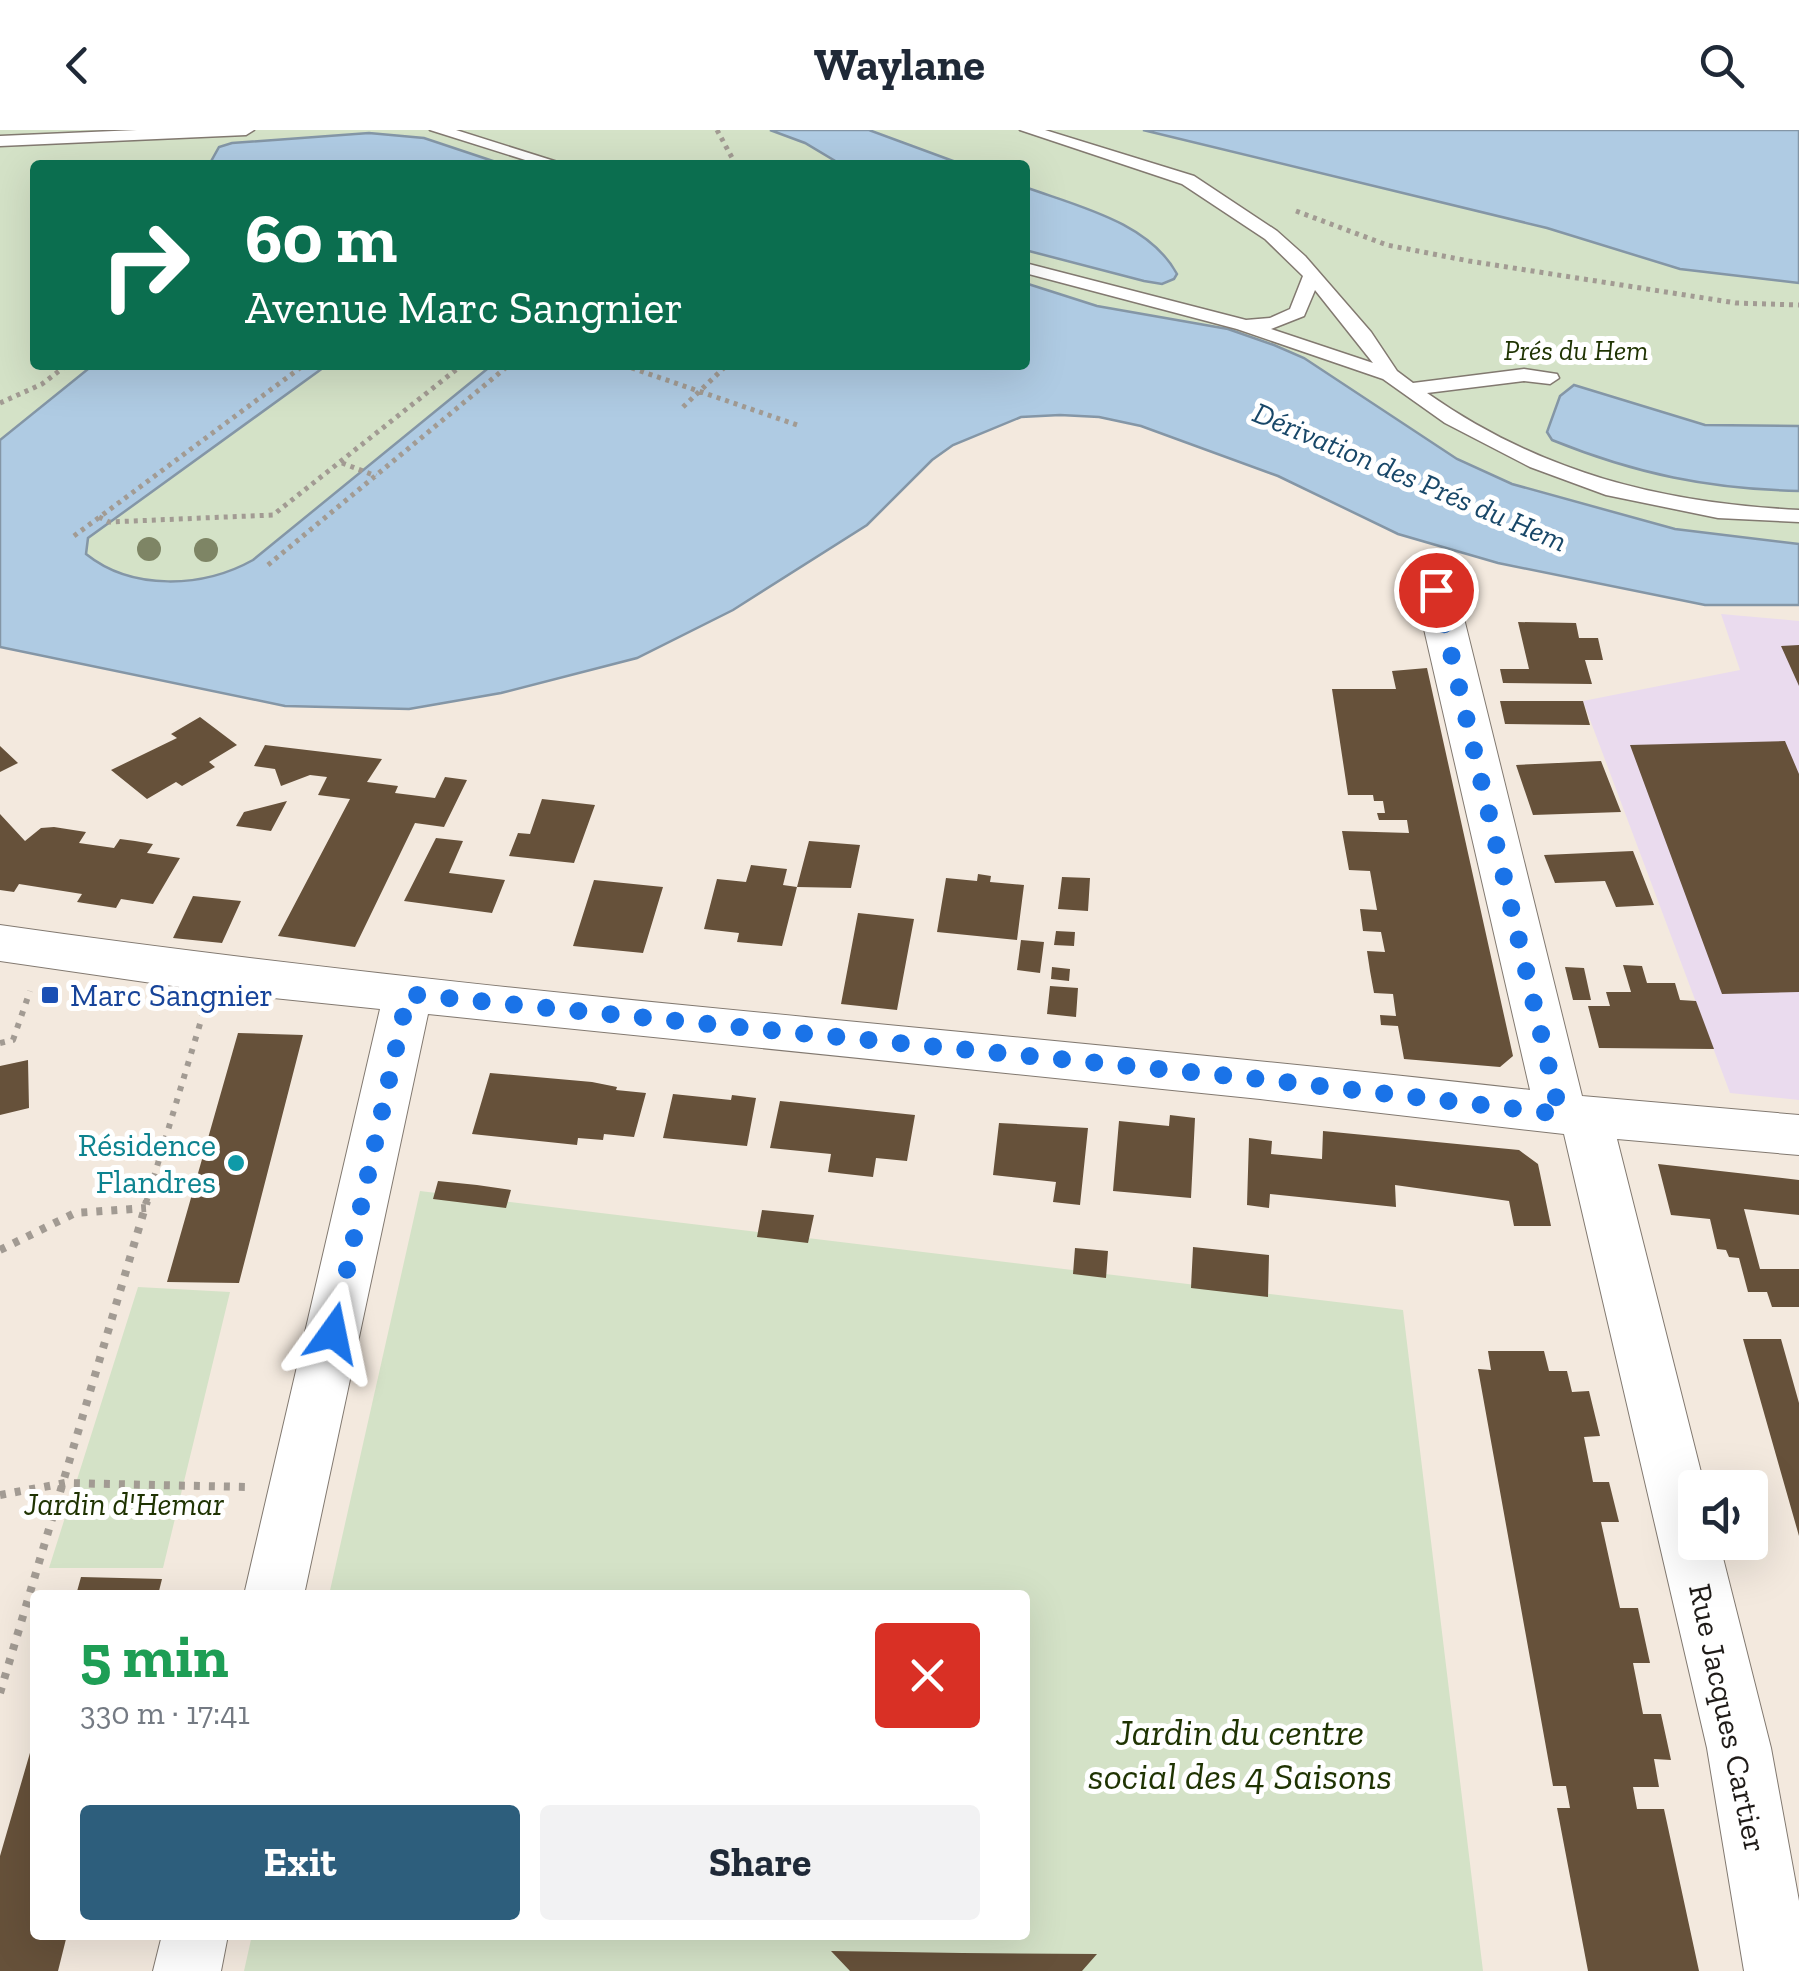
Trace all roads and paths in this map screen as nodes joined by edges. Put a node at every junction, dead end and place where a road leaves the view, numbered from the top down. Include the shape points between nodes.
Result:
1 (246, 130) edge
2 (438, 130) edge
3 (717, 130) edge
4 (1028, 130) edge
5 (0, 141) edge
6 (541, 160) edge
7 (733, 160) edge
8 (1287, 208) dead end
9 (1030, 269) edge
10 (1311, 277) junction
11 (1799, 305) edge
12 (1242, 325) junction
13 (60, 370) edge
14 (297, 370) edge
15 (456, 370) edge
16 (504, 370) edge
17 (639, 370) edge
18 (721, 370) edge
19 (1390, 375) junction
20 (1550, 378) dead end
21 (1410, 388) junction
22 (701, 390) junction
23 (0, 404) edge
24 (683, 407) dead end
25 (800, 426) dead end
26 (341, 463) junction
27 (376, 476) junction
28 (1799, 516) edge
29 (98, 517) junction
30 (74, 536) dead end
31 (268, 565) dead end
32 (1436, 590) dead end
33 (13, 958) edge
34 (214, 974) junction
35 (408, 994) junction
36 (0, 1043) edge
37 (1573, 1116) junction
38 (1799, 1135) edge
39 (146, 1208) junction
40 (0, 1250) edge
41 (65, 1482) junction
42 (299, 1488) junction
43 (0, 1496) edge
44 (32, 1590) edge
45 (275, 1590) edge
46 (30, 1596) edge
47 (0, 1693) edge
48 (1782, 1898) edge
49 (194, 1940) edge
50 (187, 1971) edge
51 (1778, 1971) edge

1 - 5 lane
2 - 6 lane
3 - 7 path
4 - 10 lane via 1188,180 1271,235
8 - 11 path via 1386,245 1469,262 1736,303
9 - 12 lane
10 - 12 lane via 1298,312 1273,323
10 - 19 lane via 1365,336
12 - 19 lane
13 - 23 path
14 - 29 path
15 - 26 path
16 - 27 path
17 - 22 path
18 - 22 path
19 - 21 lane
20 - 21 lane
21 - 28 lane via 1452,420 1613,492 1718,512
22 - 24 path
22 - 25 path
26 - 27 path
26 - 29 path via 273,515 109,522
27 - 31 path
29 - 30 path
32 - 37 street, Rue Jacques Cartier
33 - 34 street
33 - 36 path via 13,1040
34 - 35 street
34 - 39 path
35 - 37 street
35 - 42 street
37 - 38 street
37 - 48 street, Rue Jacques Cartier
39 - 40 path via 75,1212
39 - 41 path
41 - 42 path
41 - 43 path
41 - 44 path
42 - 45 street
46 - 47 path
48 - 51 street, Rue Jacques Cartier
49 - 50 street

